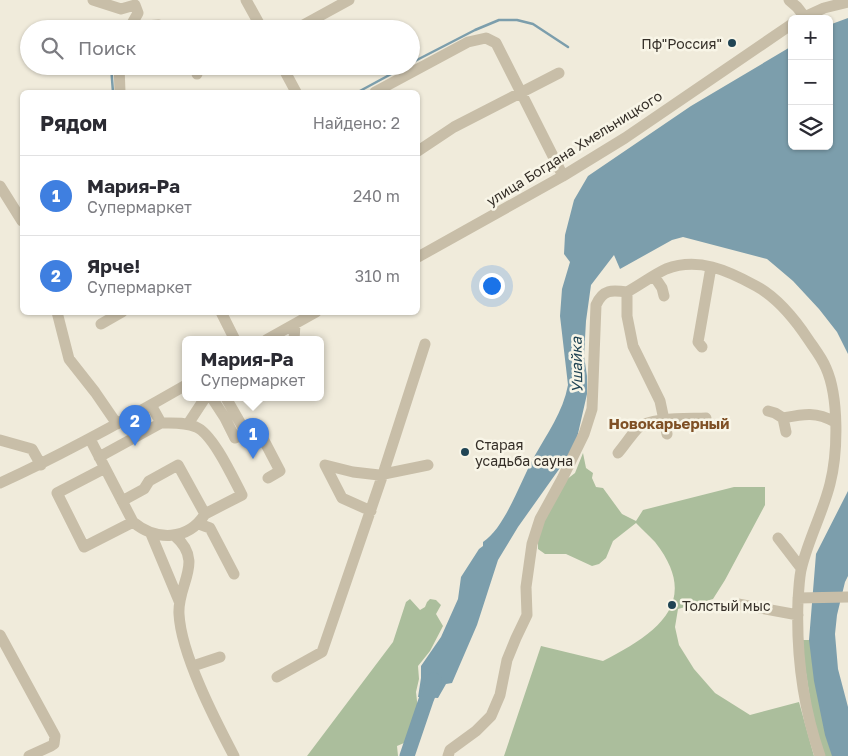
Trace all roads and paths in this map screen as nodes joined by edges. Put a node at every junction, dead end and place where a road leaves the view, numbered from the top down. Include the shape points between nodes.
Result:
1 (93, 0) edge
2 (246, 0) edge
3 (349, 0) edge
4 (789, 0) edge
5 (848, 2) edge
6 (800, 15) edge
7 (807, 15) edge
8 (134, 20) edge
9 (257, 20) edge
10 (312, 20) edge
11 (788, 27) edge
12 (420, 68) edge
13 (559, 72) dead end
14 (119, 75) edge
15 (287, 75) edge
16 (407, 75) edge
17 (120, 90) edge
18 (295, 90) edge
19 (380, 90) edge
20 (522, 92) junction
21 (420, 150) edge
22 (563, 176) junction
23 (0, 186) edge
24 (20, 219) edge
25 (420, 256) edge
26 (712, 267) junction
27 (654, 276) junction
28 (627, 292) junction
29 (664, 296) dead end
30 (58, 315) edge
31 (117, 315) edge
32 (222, 315) edge
33 (311, 315) edge
34 (101, 324) dead end
35 (295, 324) junction
36 (233, 336) edge
37 (273, 336) edge
38 (294, 336) edge
39 (424, 344) dead end
40 (702, 347) dead end
41 (182, 387) edge
42 (203, 401) edge
43 (214, 401) edge
44 (228, 401) edge
45 (151, 405) junction
46 (768, 412) dead end
47 (706, 418) dead end
48 (783, 418) junction
49 (240, 420) junction
50 (665, 421) junction
51 (835, 422) junction
52 (161, 423) junction
53 (117, 424) junction
54 (188, 424) junction
55 (229, 426) junction
56 (786, 432) dead end
57 (246, 433) junction
58 (667, 434) dead end
59 (90, 439) junction
60 (0, 440) edge
61 (618, 453) dead end
62 (99, 457) junction
63 (41, 464) junction
64 (428, 465) dead end
65 (105, 468) junction
66 (383, 474) junction
67 (268, 478) dead end
68 (0, 483) edge
69 (122, 501) junction
70 (371, 511) junction
71 (202, 519) junction
72 (133, 522) junction
73 (151, 534) junction
74 (174, 536) junction
75 (778, 538) dead end
76 (801, 568) junction
77 (234, 574) dead end
78 (848, 597) edge
79 (801, 599) junction
80 (178, 601) junction
81 (738, 604) dead end
82 (798, 615) junction
83 (0, 635) edge
84 (220, 657) dead end
85 (193, 666) junction
86 (277, 676) dead end
87 (29, 756) edge
88 (234, 756) edge
89 (448, 756) edge
90 (820, 756) edge

1 - 8 street via 121,9 135,5 138,13
2 - 9 street
3 - 10 street
4 - 6 street
5 - 7 street
11 - 22 street, улица Богдана Хмельницкого via 625,138
12 - 20 street via 468,42 486,38 496,44
13 - 20 street
14 - 17 street
15 - 18 street
16 - 19 street
20 - 21 street via 454,127
20 - 22 street
22 - 25 street, улица Богдана Хмельницкого
23 - 24 street
26 - 27 street via 692,263
26 - 40 street via 698,342
26 - 51 street via 767,292 801,328 826,368 833,389
27 - 28 street
27 - 29 street
28 - 50 street via 627,316 633,346 660,401
28 - 89 street via 613,290 600,297 596,305 592,409 584,434 540,518 532,544 526,587 528,615 507,660 500,695 491,716 450,750
30 - 53 street via 69,359
31 - 34 street
32 - 36 street
33 - 35 street
35 - 37 street
35 - 38 street
39 - 66 street
41 - 45 street
42 - 54 street
43 - 55 street
44 - 49 street
45 - 52 street
45 - 53 street
46 - 48 street
47 - 50 street
48 - 51 street via 815,414
48 - 56 street
49 - 55 street
49 - 57 street
50 - 58 street
50 - 61 street via 650,422 638,428
51 - 76 street via 835,456 830,484
52 - 54 street
52 - 62 street
53 - 59 street
54 - 71 street via 208,435 242,495
55 - 57 street via 235,438
57 - 67 street via 257,428 280,471
59 - 62 street
59 - 63 street
60 - 63 street via 32,449
62 - 65 street
63 - 68 street
64 - 66 street
65 - 69 street
65 - 72 street via 57,493 84,547
66 - 70 street
66 - 70 street via 353,472 325,465 342,498
69 - 71 street via 144,490 149,480 178,465
69 - 72 street
70 - 86 street via 322,652
71 - 74 street
71 - 77 street
72 - 73 street
73 - 74 street
73 - 80 street
74 - 80 street via 190,563
75 - 76 street
76 - 79 street
78 - 79 street
79 - 82 street
80 - 85 street via 182,630
81 - 82 street
82 - 90 street via 800,677
83 - 87 street via 54,732 51,746
84 - 85 street
85 - 88 street

